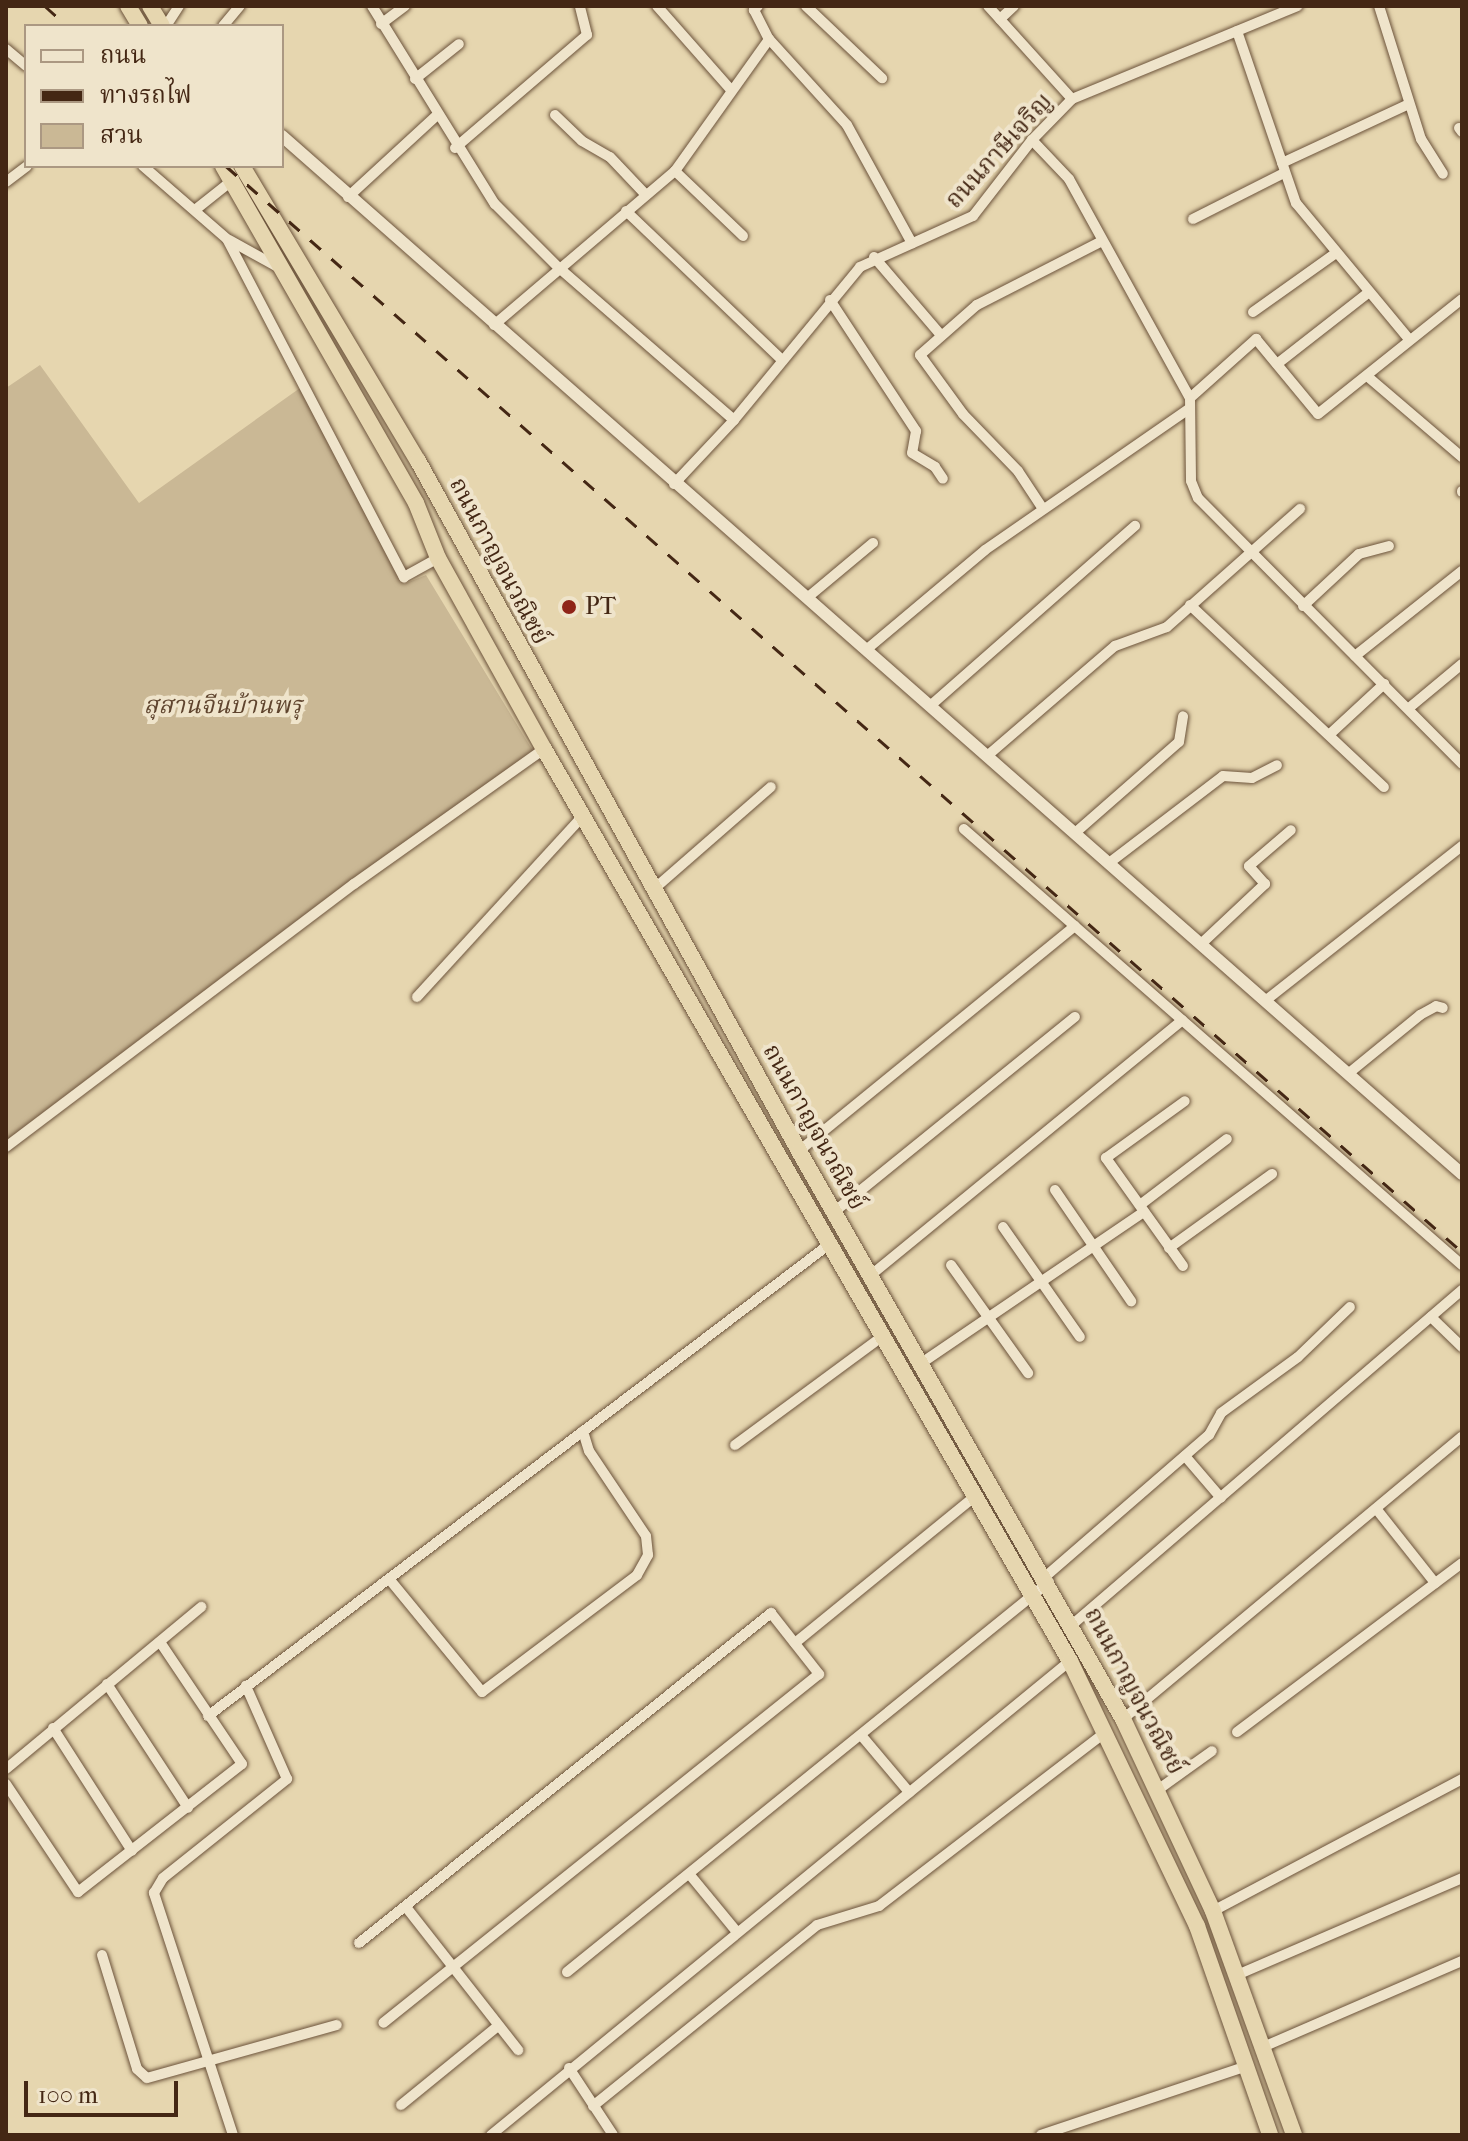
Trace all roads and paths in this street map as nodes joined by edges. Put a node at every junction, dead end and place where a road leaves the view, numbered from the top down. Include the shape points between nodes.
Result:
1 (128, 6) edge
2 (150, 6) edge
3 (179, 6) edge
4 (240, 6) edge
5 (372, 6) edge
6 (405, 6) edge
7 (580, 6) edge
8 (657, 6) edge
9 (758, 6) edge
10 (806, 6) edge
11 (988, 6) edge
12 (1014, 6) edge
13 (1298, 6) edge
14 (1379, 6) edge
15 (1000, 19) junction
16 (139, 24) edge
17 (163, 24) edge
18 (166, 24) edge
19 (225, 24) edge
20 (381, 24) junction
21 (1237, 31) junction
22 (769, 39) junction
23 (459, 44) dead end
24 (6, 49) edge
25 (24, 64) edge
26 (882, 78) dead end
27 (415, 79) junction
28 (731, 90) junction
29 (1072, 99) junction
30 (1409, 104) junction
31 (555, 115) dead end
32 (436, 116) junction
33 (284, 138) edge
34 (1032, 140) junction
35 (455, 148) junction
36 (24, 168) edge
37 (145, 168) edge
38 (1282, 169) junction
39 (675, 171) junction
40 (240, 173) edge
41 (1443, 174) dead end
42 (6, 182) edge
43 (646, 195) junction
44 (348, 197) junction
45 (195, 210) junction
46 (626, 211) junction
47 (1193, 219) dead end
48 (743, 236) dead end
49 (227, 239) junction
50 (1102, 241) junction
51 (912, 243) junction
52 (1336, 253) junction
53 (874, 257) junction
54 (558, 267) junction
55 (281, 268) junction
56 (1369, 292) junction
57 (1462, 299) edge
58 (830, 300) junction
59 (1253, 312) dead end
60 (494, 325) junction
61 (940, 334) junction
62 (1409, 339) junction
63 (782, 360) junction
64 (1277, 364) junction
65 (1367, 376) junction
66 (1189, 404) junction
67 (734, 420) junction
68 (1462, 457) edge
69 (418, 461) junction
70 (397, 473) junction
71 (943, 479) dead end
72 (674, 484) junction
73 (1043, 509) junction
74 (1300, 509) dead end
75 (1135, 526) dead end
76 (873, 543) dead end
77 (1389, 546) dead end
78 (1250, 553) junction
79 (438, 558) junction
80 (1462, 571) edge
81 (807, 598) junction
82 (1190, 605) junction
83 (1303, 606) junction
84 (866, 650) junction
85 (1355, 656) junction
86 (1462, 664) edge
87 (1384, 684) junction
88 (930, 706) junction
89 (1409, 708) junction
90 (1183, 716) dead end
91 (1330, 734) junction
92 (544, 749) junction
93 (987, 756) junction
94 (1462, 763) edge
95 (1277, 765) dead end
96 (771, 787) dead end
97 (1384, 787) dead end
98 (583, 816) junction
99 (964, 829) dead end
100 (1291, 830) dead end
101 (1075, 833) junction
102 (1462, 846) edge
103 (1109, 863) junction
104 (654, 889) junction
105 (1075, 926) junction
106 (1201, 944) junction
107 (417, 997) dead end
108 (1265, 1001) junction
109 (1443, 1008) dead end
110 (1075, 1017) dead end
111 (1182, 1020) junction
112 (1349, 1073) junction
113 (1185, 1101) dead end
114 (1227, 1139) dead end
115 (6, 1147) edge
116 (799, 1151) junction
117 (1272, 1174) dead end
118 (1462, 1174) edge
119 (1055, 1190) dead end
120 (1142, 1208) junction
121 (834, 1212) junction
122 (1003, 1227) dead end
123 (827, 1246) junction
124 (1093, 1246) junction
125 (1169, 1248) junction
126 (951, 1265) dead end
127 (1462, 1265) edge
128 (1183, 1266) dead end
129 (871, 1275) junction
130 (1041, 1282) junction
131 (1462, 1290) edge
132 (1131, 1301) dead end
133 (1350, 1307) dead end
134 (1431, 1317) junction
135 (987, 1318) junction
136 (1080, 1337) dead end
137 (880, 1338) junction
138 (1462, 1347) edge
139 (923, 1362) junction
140 (1028, 1373) dead end
141 (583, 1431) junction
142 (1462, 1437) edge
143 (735, 1445) dead end
144 (1185, 1456) junction
145 (974, 1497) junction
146 (1221, 1498) junction
147 (1378, 1511) junction
148 (1462, 1563) edge
149 (1047, 1579) junction
150 (390, 1580) junction
151 (1435, 1583) junction
152 (1032, 1596) junction
153 (201, 1607) dead end
154 (1073, 1624) junction
155 (160, 1642) junction
156 (795, 1643) junction
157 (1070, 1661) junction
158 (107, 1684) junction
159 (246, 1686) junction
160 (208, 1716) junction
161 (1123, 1719) junction
162 (53, 1728) junction
163 (1106, 1732) junction
164 (1237, 1732) dead end
165 (861, 1735) junction
166 (1212, 1751) dead end
167 (6, 1769) edge
168 (1462, 1779) edge
169 (6, 1784) edge
170 (1159, 1789) junction
171 (909, 1792) junction
172 (188, 1808) junction
173 (132, 1851) junction
174 (690, 1875) junction
175 (1462, 1878) edge
176 (406, 1907) junction
177 (1213, 1911) junction
178 (737, 1932) junction
179 (359, 1943) dead end
180 (102, 1955) dead end
181 (1462, 1961) edge
182 (453, 1966) junction
183 (567, 1972) dead end
184 (1237, 1975) junction
185 (383, 2023) dead end
186 (337, 2025) dead end
187 (498, 2026) junction
188 (1263, 2047) junction
189 (518, 2050) dead end
190 (206, 2063) junction
191 (1247, 2066) junction
192 (569, 2068) junction
193 (401, 2105) dead end
194 (593, 2106) junction
195 (233, 2135) edge
196 (491, 2135) edge
197 (613, 2135) edge
198 (1041, 2135) edge
199 (1270, 2135) edge
200 (1294, 2135) edge

1 - 16 highway
2 - 17 highway
3 - 18 street
4 - 19 street
5 - 20 street
6 - 20 street
7 - 35 street via 587,35
8 - 28 street
9 - 22 street via 754,10
10 - 26 street
11 - 15 street
12 - 15 street
13 - 21 street, ถนนภาษีเจริญ
14 - 30 street
15 - 29 street
20 - 27 street
21 - 29 street, ถนนภาษีเจริญ
21 - 38 street
22 - 28 street
22 - 51 street via 847,125
23 - 27 street
24 - 25 street
27 - 32 street
28 - 39 street
29 - 34 street, ถนนภาษีเจริญ
30 - 38 street
30 - 41 street via 1421,139
31 - 43 street via 582,141 610,157
32 - 35 street
32 - 44 street
33 - 44 street
34 - 50 street via 1069,179
34 - 51 street, ถนนภาษีเจริญ via 973,216
35 - 54 street via 495,204
36 - 42 street
37 - 45 street
38 - 47 street
38 - 52 street via 1296,203
39 - 43 street
39 - 48 street
40 - 45 street
40 - 55 highway, ถนนกาญจนวณิชย์
40 - 69 highway, ถนนกาญจนวณิชย์
43 - 46 street
44 - 60 street
45 - 49 street
46 - 54 street
46 - 63 street
49 - 55 street
49 - 79 street via 404,577
50 - 61 street via 984,300
50 - 66 street
51 - 53 street, ถนนภาษีเจริญ
52 - 56 street
52 - 59 street
53 - 58 street, ถนนภาษีเจริญ
53 - 61 street
54 - 60 street
54 - 67 street
55 - 70 highway, ถนนกาญจนวณิชย์
56 - 62 street
56 - 64 street
57 - 62 street
58 - 63 street, ถนนภาษีเจริญ
58 - 71 street via 916,431 912,453 935,467
60 - 72 street
61 - 73 street via 923,349 920,361 998,455 1018,471
62 - 65 street
63 - 67 street, ถนนภาษีเจริญ
64 - 65 street via 1318,414
64 - 66 street via 1256,339
65 - 68 street
66 - 73 street
66 - 78 street via 1195,493
67 - 72 street, ถนนภาษีเจริญ
69 - 70 highway
69 - 104 highway, ถนนกาญจนวณิชย์
70 - 79 highway, ถนนกาญจนวณิชย์
72 - 81 street
73 - 84 street
74 - 78 street
75 - 88 street
76 - 81 street
77 - 83 street via 1359,554
78 - 82 street
78 - 83 street
79 - 92 highway, ถนนกาญจนวณิชย์
80 - 85 street
81 - 84 street
82 - 91 street
82 - 93 street via 1164,629 1115,646
83 - 85 street
84 - 88 street
85 - 87 street
86 - 89 street
87 - 89 street
87 - 91 street
88 - 93 street
89 - 94 street
90 - 101 street via 1179,742
91 - 97 street
92 - 98 highway, ถนนกาญจนวณิชย์
92 - 115 street via 354,884
93 - 101 street
95 - 103 street via 1252,778 1223,776
96 - 104 street
98 - 107 street
98 - 123 highway, ถนนกาญจนวณิชย์
99 - 105 street
100 - 106 street via 1249,866 1265,884
101 - 103 street
102 - 108 street
103 - 106 street
104 - 116 highway, ถนนกาญจนวณิชย์
105 - 111 street
105 - 116 street
106 - 108 street
108 - 112 street
109 - 112 street via 1420,1015
110 - 121 street
111 - 127 street
111 - 129 street
112 - 118 street
113 - 120 street via 1106,1158
114 - 120 street
116 - 121 highway, ถนนกาญจนวณิชย์
117 - 125 street
119 - 124 street
120 - 124 street
120 - 125 street
121 - 129 highway, ถนนกาญจนวณิชย์
122 - 130 street
123 - 137 highway, ถนนกาญจนวณิชย์
123 - 141 street
124 - 130 street
124 - 132 street
125 - 128 street
126 - 135 street
129 - 139 highway, ถนนกาญจนวณิชย์
130 - 135 street
130 - 136 street
131 - 134 street
133 - 144 street via 1298,1357 1221,1413 1209,1435
134 - 138 street
134 - 146 street
135 - 139 street
135 - 140 street
137 - 143 street
137 - 145 highway, ถนนกาญจนวณิชย์
139 - 149 highway, ถนนกาญจนวณิชย์
141 - 150 street
141 - 150 street via 589,1451 646,1536 648,1555 637,1575 482,1692
142 - 147 street
144 - 146 street
144 - 149 street
145 - 152 highway, ถนนกาญจนวณิชย์
145 - 156 street
146 - 154 street
147 - 151 street
147 - 161 street
148 - 151 street
149 - 152 street
149 - 154 highway, ถนนกาญจนวณิชย์
150 - 159 street
151 - 164 street
152 - 157 highway, ถนนกาญจนวณิชย์
152 - 165 street
153 - 155 street
154 - 161 highway, ถนนกาญจนวณิชย์
155 - 158 street
155 - 160 street
156 - 176 street via 771,1613
156 - 182 street via 819,1674
157 - 163 highway, ถนนกาญจนวณิชย์
157 - 171 street
158 - 162 street
158 - 172 street
159 - 160 street
159 - 190 street via 287,1779 163,1878 154,1893
160 - 172 street via 242,1764
161 - 170 highway, ถนนกาญจนวณิชย์
162 - 167 street
162 - 173 street
163 - 191 highway, ถนนกาญจนวณิชย์ via 1197,1926
163 - 194 street via 873,1910 817,1925
165 - 171 street
165 - 174 street
166 - 170 street
168 - 177 street
169 - 173 street via 75,1891 84,1890
170 - 177 highway, ถนนกาญจนวณิชย์
171 - 178 street
172 - 173 street
174 - 178 street
174 - 183 street
175 - 184 street
176 - 179 street
176 - 182 street
177 - 184 highway, ถนนกาญจนวณิชย์
178 - 192 street
180 - 190 street via 140,2075 152,2078
181 - 188 street
182 - 185 street
182 - 187 street
184 - 188 highway, ถนนกาญจนวณิชย์
186 - 190 street
187 - 189 street
187 - 193 street
188 - 200 highway, ถนนกาญจนวณิชย์
190 - 195 street
191 - 198 street
191 - 199 highway, ถนนกาญจนวณิชย์
192 - 194 street
192 - 196 street
194 - 197 street

